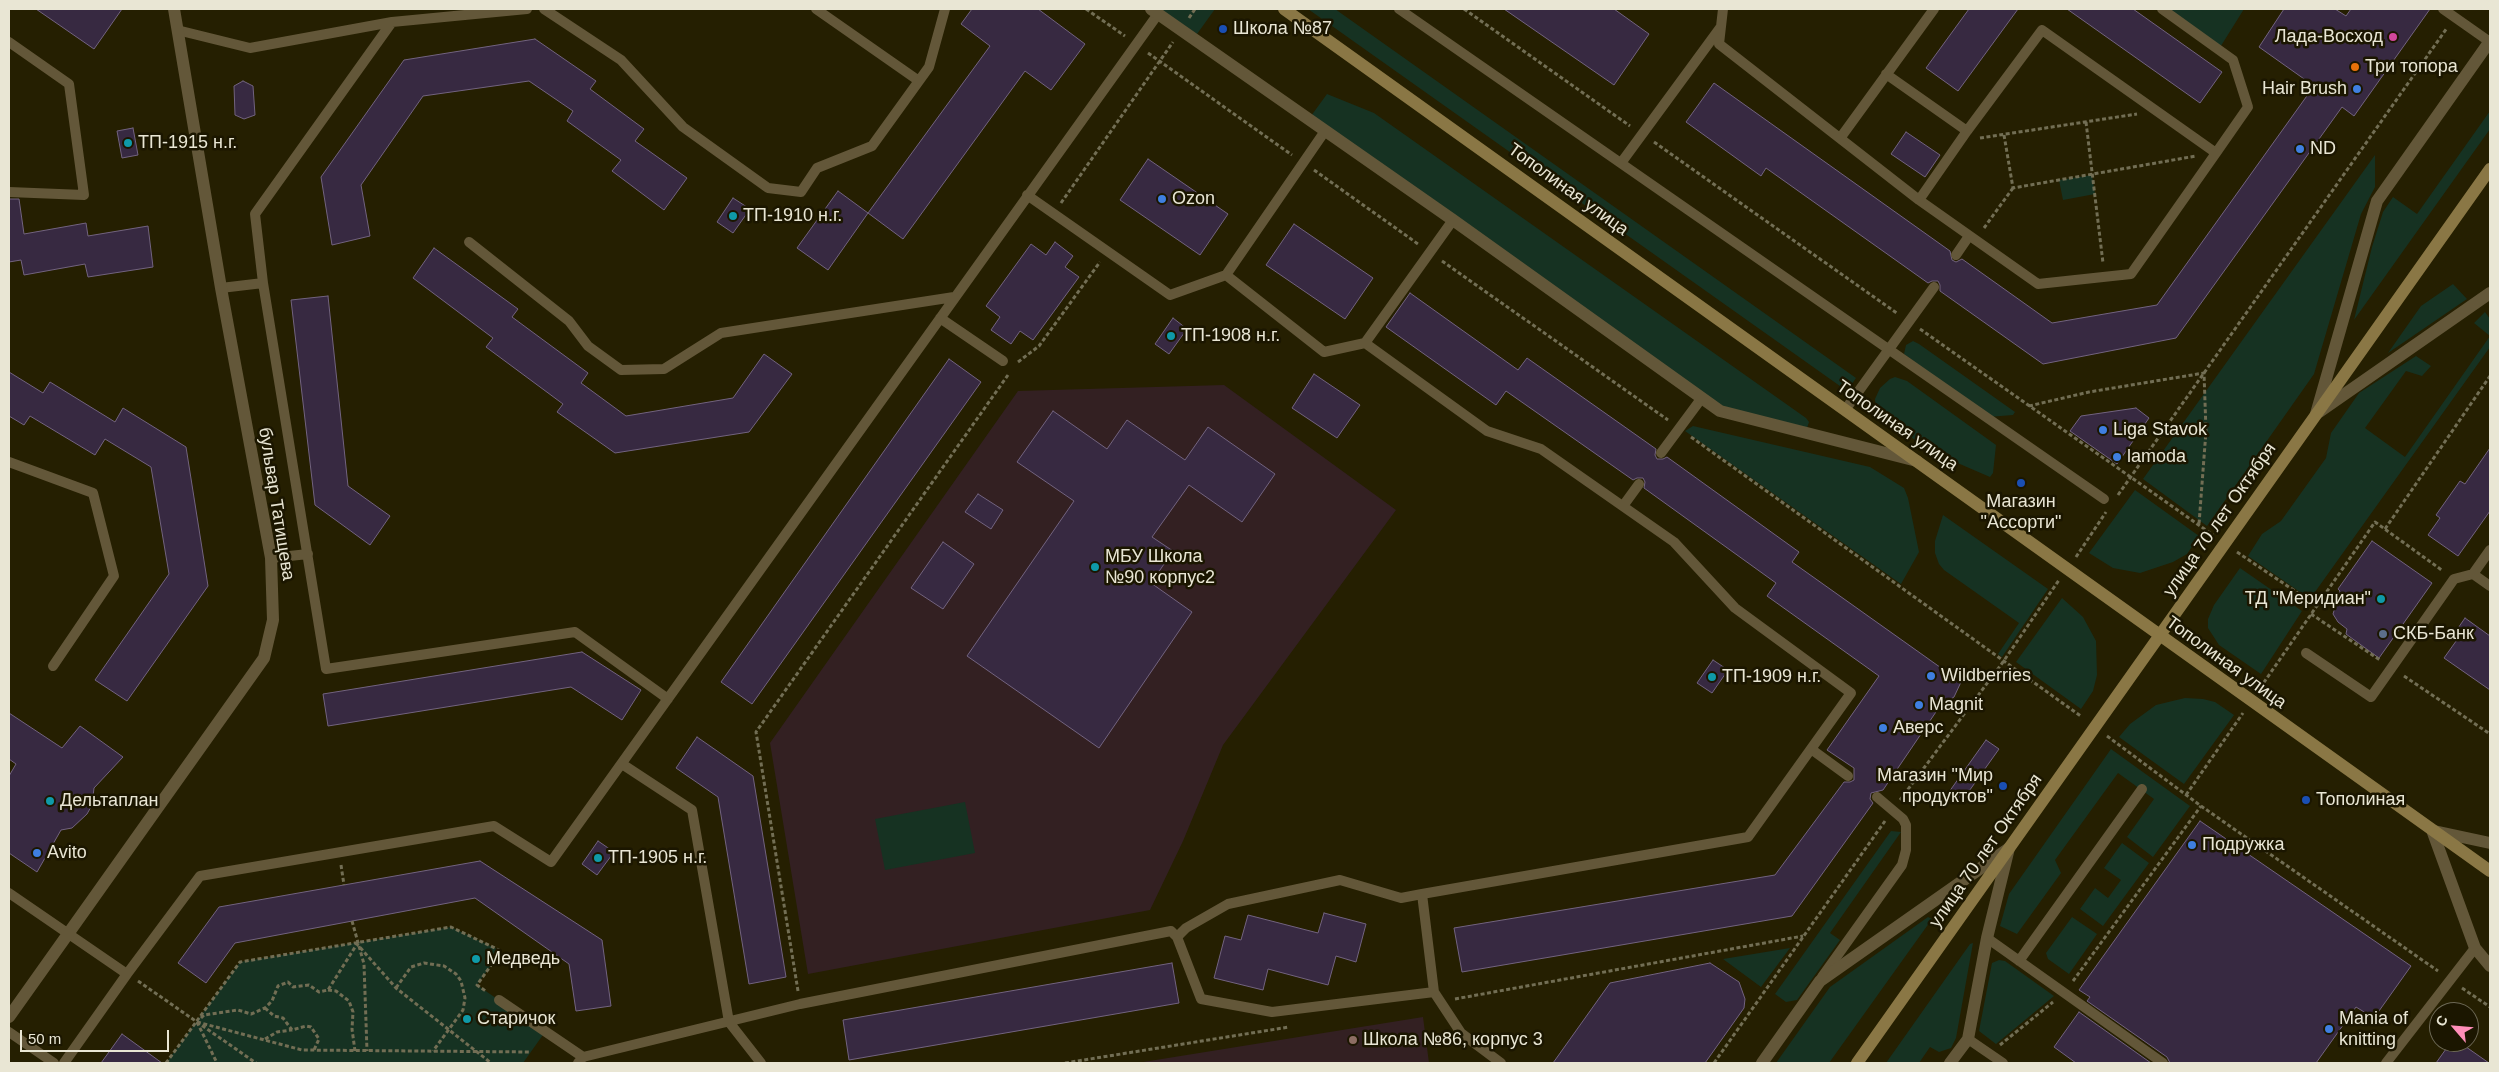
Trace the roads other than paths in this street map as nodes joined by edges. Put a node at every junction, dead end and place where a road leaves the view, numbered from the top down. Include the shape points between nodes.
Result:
1 (174, 9) edge
2 (527, 9) edge
3 (544, 9) edge
4 (816, 9) edge
5 (945, 9) edge
6 (1284, 9) edge
7 (1399, 9) edge
8 (1723, 9) edge
9 (1934, 9) edge
10 (2162, 9) edge
11 (2443, 9) edge
12 (1155, 11) edge
13 (392, 22) junction
14 (1720, 28) junction
15 (177, 30) junction
16 (9, 42) edge
17 (2490, 42) edge
18 (1886, 74) junction
19 (919, 81) junction
20 (1325, 131) junction
21 (1967, 131) junction
22 (1841, 137) junction
23 (2216, 153) junction
24 (1621, 163) junction
25 (2490, 169) edge
26 (9, 192) edge
27 (1027, 195) junction
28 (1919, 200) junction
29 (1453, 220) junction
30 (1972, 238) junction
31 (469, 242) dead end
32 (1956, 255) dead end
33 (1226, 275) junction
34 (263, 284) junction
35 (1934, 287) dead end
36 (220, 288) junction
37 (2490, 293) edge
38 (954, 297) junction
39 (940, 318) junction
40 (1365, 343) junction
41 (1889, 349) junction
42 (1003, 362) dead end
43 (1701, 399) junction
44 (1845, 410) junction
45 (2316, 414) junction
46 (1661, 453) dead end
47 (9, 462) edge
48 (1918, 462) junction
49 (1639, 484) dead end
50 (2109, 500) road end
51 (1623, 506) junction
52 (2490, 550) edge
53 (308, 554) junction
54 (271, 558) junction
55 (2473, 574) junction
56 (2490, 586) edge
57 (2158, 636) junction
58 (2306, 653) dead end
59 (53, 666) dead end
60 (668, 699) junction
61 (1811, 749) junction
62 (622, 764) junction
63 (1848, 776) dead end
64 (2142, 788) dead end
65 (1877, 797) dead end
66 (2432, 830) junction
67 (2490, 844) edge
68 (2010, 847) junction
69 (2490, 872) edge
70 (9, 893) edge
71 (1422, 894) junction
72 (68, 933) junction
73 (1177, 937) junction
74 (1987, 938) junction
75 (2475, 948) junction
76 (2019, 961) junction
77 (2490, 966) edge
78 (127, 974) junction
79 (1820, 981) junction
80 (1434, 992) junction
81 (500, 1000) road end
82 (9, 1017) edge
83 (729, 1022) junction
84 (9, 1032) edge
85 (1968, 1039) junction
86 (580, 1060) edge
87 (1999, 1060) edge
88 (54, 1063) edge
89 (64, 1063) edge
90 (761, 1063) edge
91 (1501, 1063) edge
92 (1762, 1063) edge
93 (1857, 1063) edge
94 (1950, 1063) edge
95 (2163, 1063) edge
96 (2386, 1063) edge

1 - 15 street, бульвар Татищева
2 - 13 lane
3 - 19 lane via 621,60 683,127 768,188 801,192 817,168 872,146
4 - 19 lane
5 - 19 lane via 929,67
6 - 44 main road, Тополиная улица
7 - 24 lane
8 - 14 lane
9 - 18 lane
10 - 23 lane via 2233,60 2248,107
11 - 17 lane
12 - 20 street
12 - 27 lane via 1137,44
13 - 15 lane via 250,48
13 - 34 lane via 255,214
14 - 22 lane via 1719,44
14 - 24 lane
15 - 36 street, бульвар Татищева
16 - 26 lane via 69,84 84,194
17 - 45 street via 2377,201
18 - 21 lane
18 - 22 lane
20 - 29 street
20 - 33 lane
21 - 23 lane via 2042,30
21 - 28 lane
22 - 28 lane
23 - 30 lane via 2131,274 2038,284
24 - 41 lane
25 - 45 main road, улица 70 лет Октября
27 - 33 lane via 1170,295
27 - 38 lane
28 - 30 lane
29 - 40 lane
29 - 43 street
30 - 32 lane
31 - 38 lane via 569,321 588,346 621,370 664,369 720,333
33 - 40 lane via 1324,352
34 - 36 lane
34 - 53 lane
35 - 41 lane
36 - 54 street, бульвар Татищева
37 - 45 street
38 - 39 lane
39 - 42 lane
39 - 60 lane
40 - 51 lane via 1487,430 1541,449
41 - 44 lane
41 - 50 lane
43 - 46 lane
43 - 48 street via 1720,411
44 - 48 main road, Тополиная улица
45 - 57 main road, улица 70 лет Октября
47 - 59 lane via 93,493 114,576
48 - 57 main road, Тополиная улица
49 - 51 lane
51 - 61 lane via 1674,542 1735,608 1851,693
52 - 55 lane
53 - 54 lane
53 - 60 lane via 326,669 575,632
54 - 72 street, бульвар Татищева via 274,620 264,658
55 - 56 lane
55 - 58 lane via 2454,579 2371,697
57 - 66 main road, Тополиная улица
57 - 68 main road, улица 70 лет Октября
60 - 62 lane
61 - 63 lane
61 - 71 lane via 1748,837
62 - 78 lane via 551,862 494,826 200,876
62 - 83 lane via 692,810
64 - 76 lane
65 - 79 lane via 1903,819 1906,826 1902,865
66 - 67 street
66 - 69 main road, Тополиная улица
66 - 75 street
68 - 74 street
68 - 79 street
68 - 93 main road, улица 70 лет Октября
70 - 72 lane
71 - 73 lane via 1401,898 1340,880 1228,904 1186,928
71 - 80 lane
72 - 78 lane
72 - 82 street, бульвар Татищева
73 - 80 lane via 1200,999 1272,1012
73 - 83 lane via 1172,930 800,1004
74 - 76 lane
74 - 85 street
75 - 77 street
75 - 96 lane
76 - 95 lane
78 - 89 lane
79 - 92 street
80 - 91 lane via 1461,1033
81 - 86 lane
83 - 86 lane
83 - 90 lane
84 - 88 lane
85 - 87 lane
85 - 94 street

